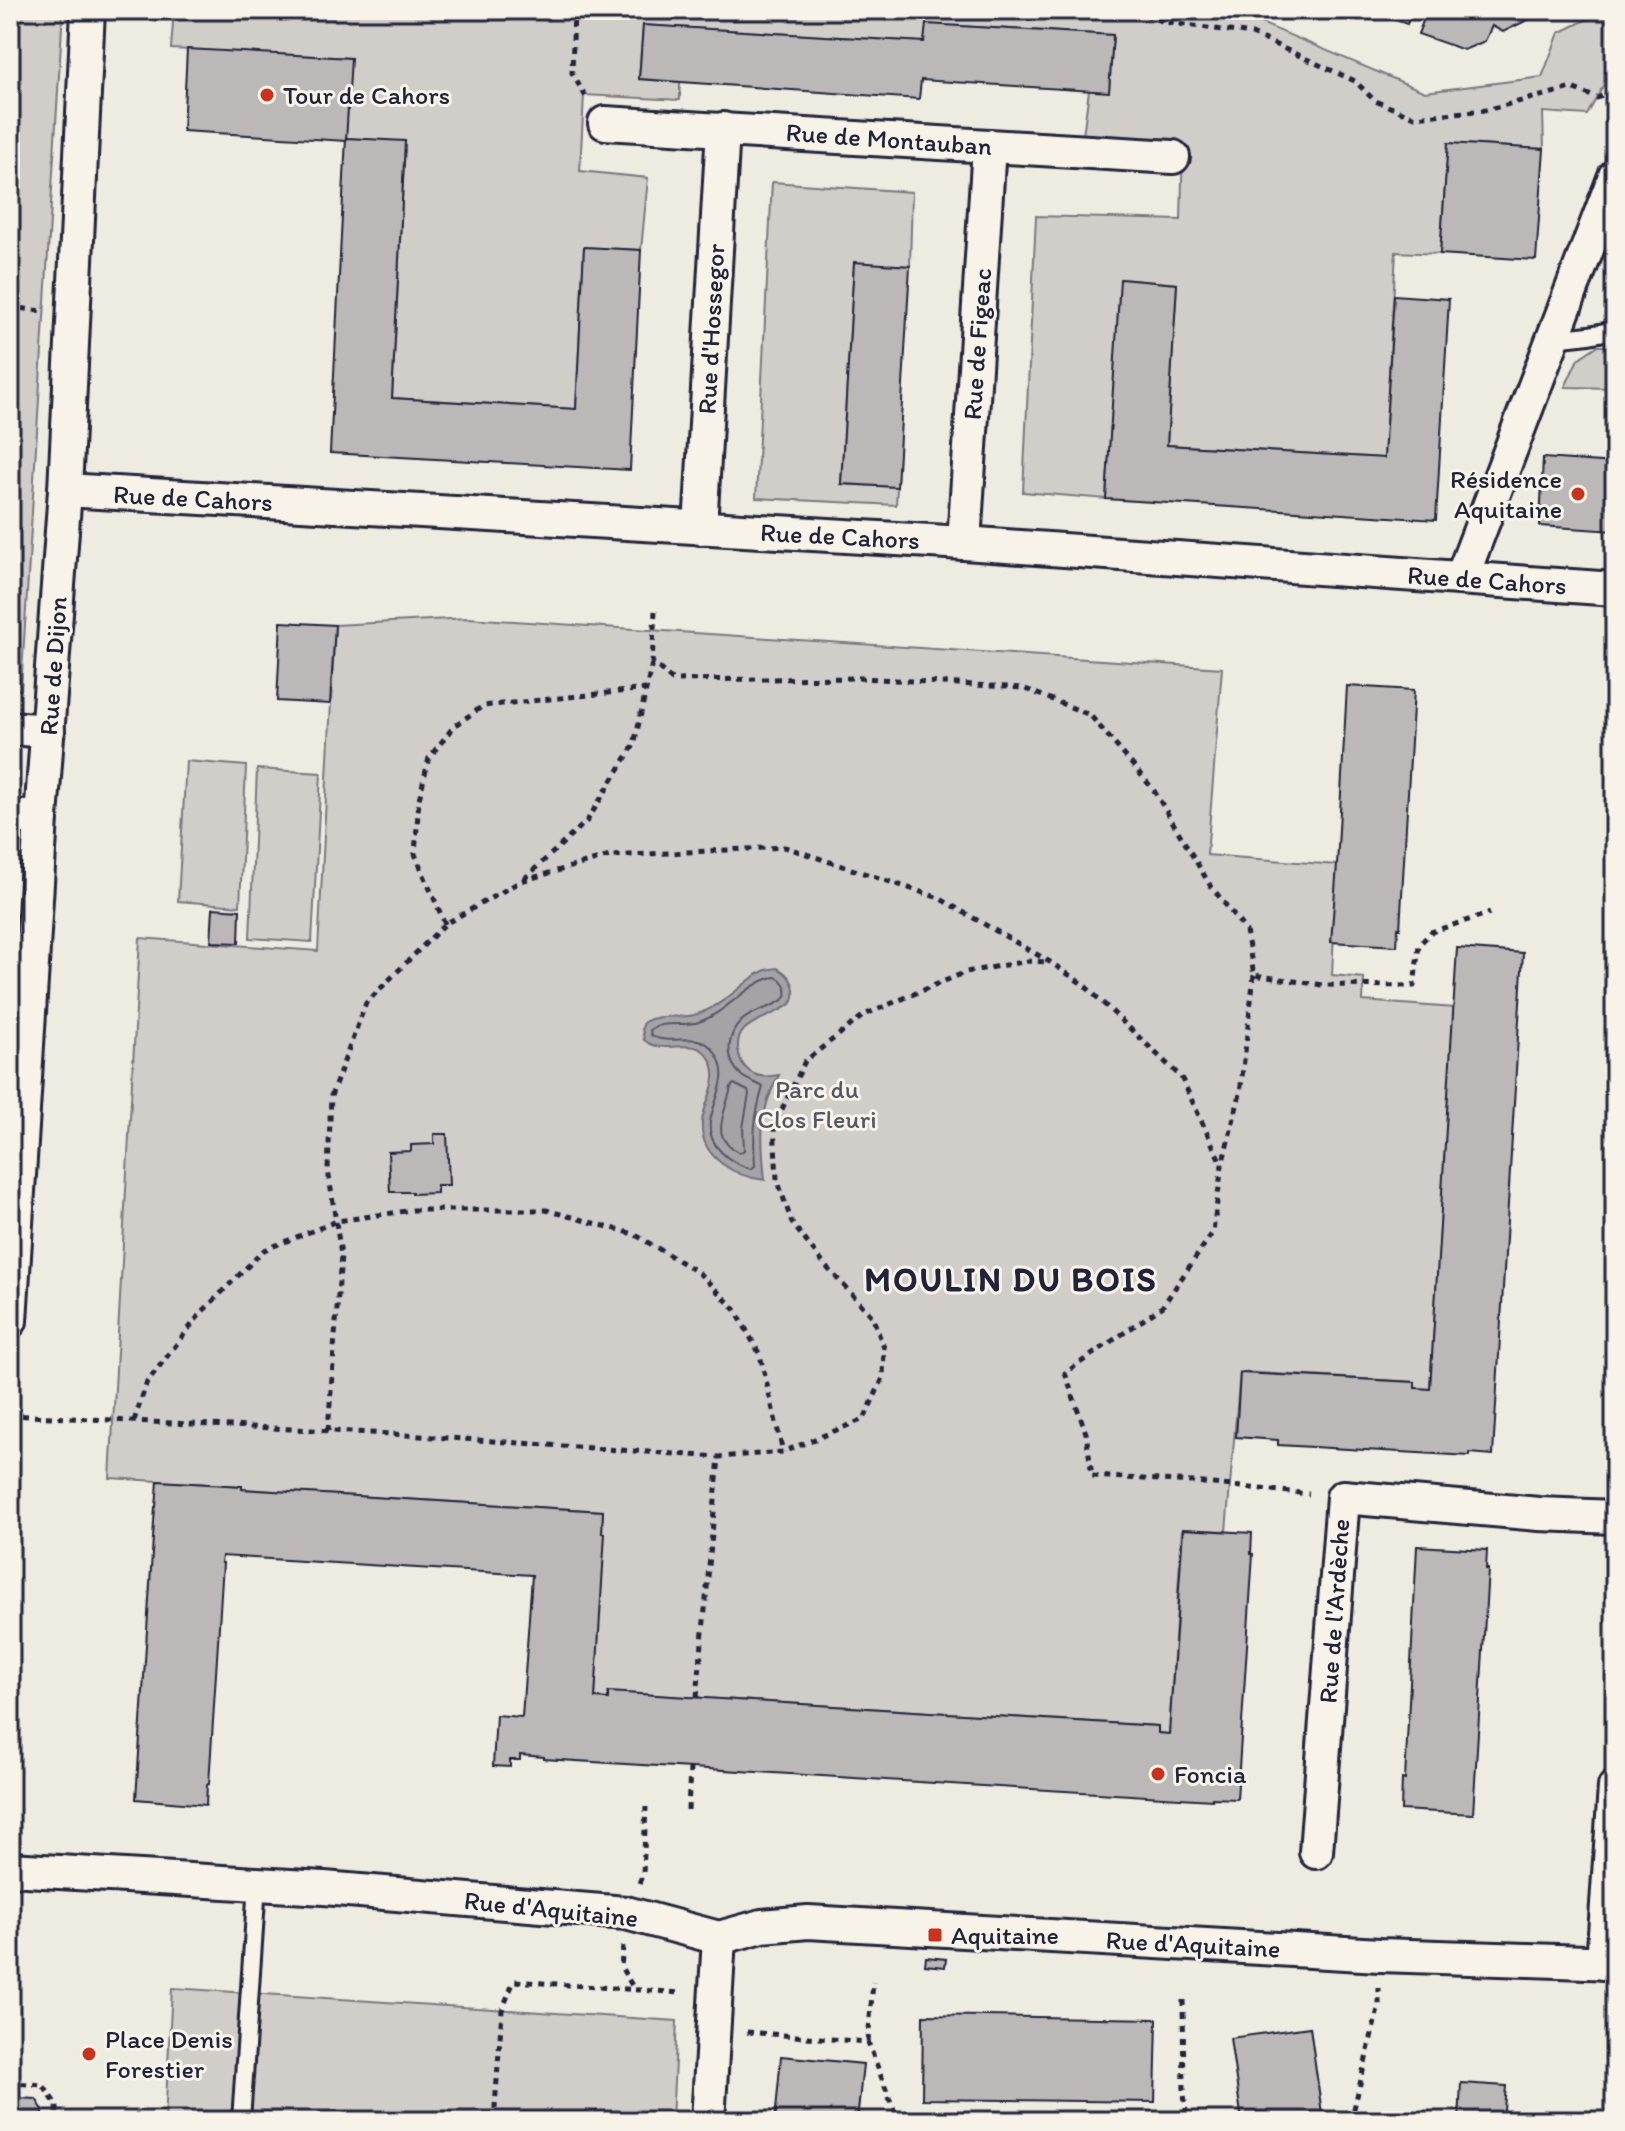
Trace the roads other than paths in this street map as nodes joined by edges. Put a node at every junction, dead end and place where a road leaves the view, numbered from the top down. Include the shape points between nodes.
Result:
1 (88, 10) edge
2 (605, 123) road end
3 (723, 129) junction
4 (989, 146) junction
5 (1173, 157) dead end
6 (1615, 176) edge
7 (1615, 330) edge
8 (1553, 339) junction
9 (65, 490) junction
10 (700, 528) junction
11 (964, 543) junction
12 (1462, 577) junction
13 (1615, 589) edge
14 (10, 728) edge
15 (48, 731) junction
16 (26, 817) edge
17 (10, 1321) edge
18 (1615, 1517) edge
19 (1615, 1787) edge
20 (1316, 1852) dead end
21 (10, 1869) edge
22 (257, 1884) junction
23 (719, 1938) junction
24 (1609, 1963) edge
25 (241, 2121) edge
26 (708, 2121) edge

1 - 9 street, Rue de Dijon
2 - 3 street, Rue de Montauban
3 - 4 street, Rue de Montauban
3 - 10 street, Rue d'Hossegor
4 - 5 street, Rue de Montauban
4 - 11 street, Rue de Figeac
6 - 8 street
7 - 8 lane
8 - 12 street
9 - 10 street, Rue de Cahors
9 - 15 street, Rue de Dijon
10 - 11 street, Rue de Cahors
11 - 12 street, Rue de Cahors
12 - 13 street, Rue de Cahors
14 - 15 street
15 - 16 street, Rue de Dijon
16 - 17 street, Rue de Dijon
18 - 20 street, Rue de l'Ardèche via 1343,1497
19 - 24 street
21 - 22 street, Rue d'Aquitaine
22 - 23 street, Rue d'Aquitaine via 626,1913
22 - 25 lane
23 - 24 street, Rue d'Aquitaine via 762,1926 808,1922
23 - 26 street

